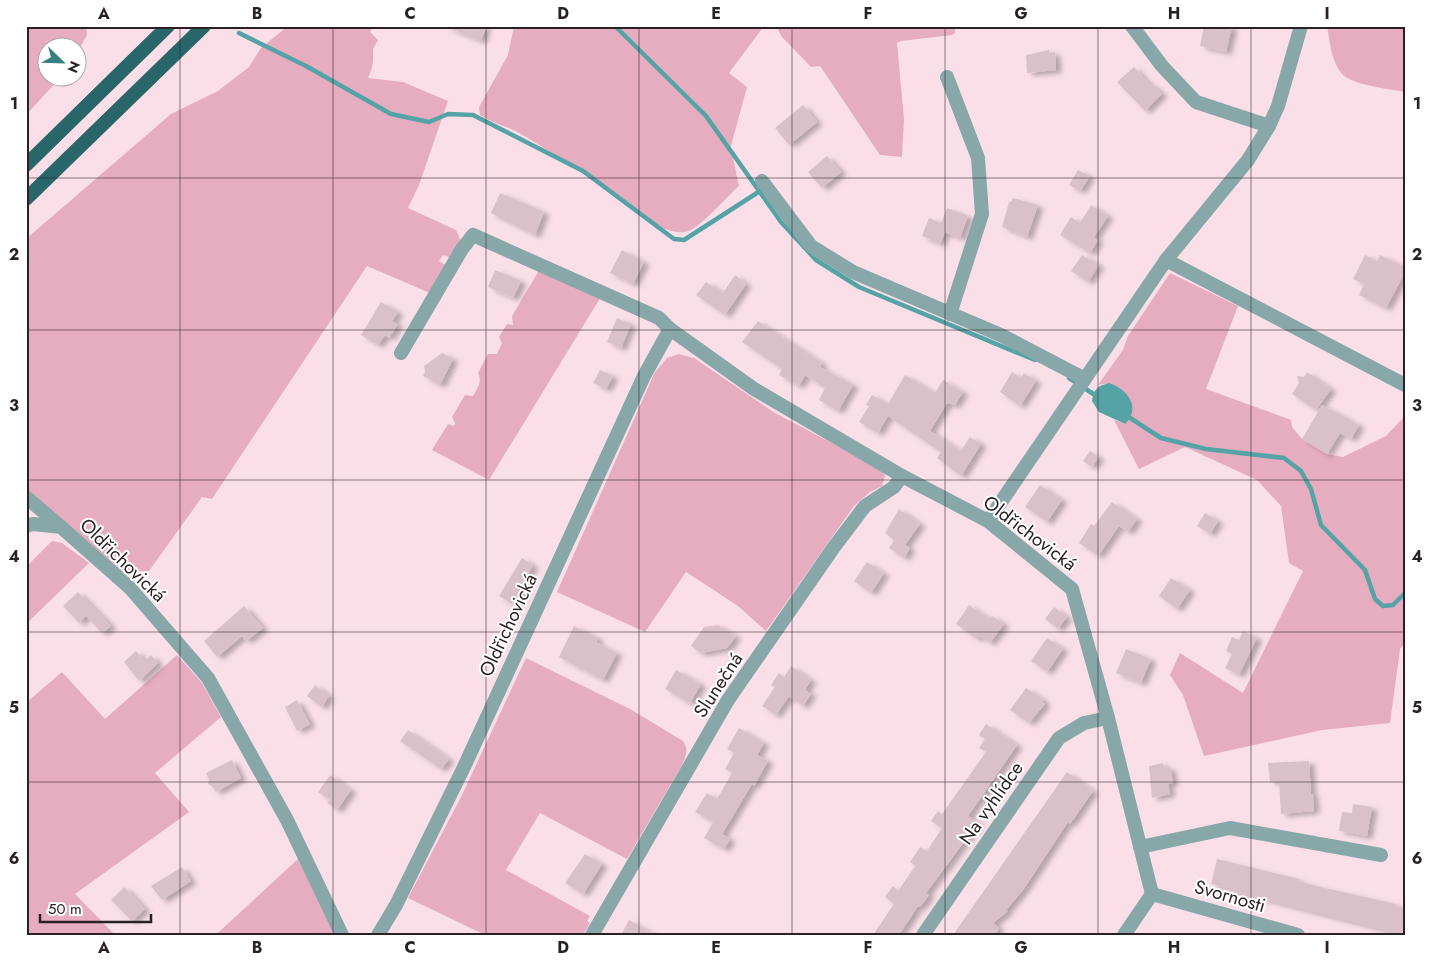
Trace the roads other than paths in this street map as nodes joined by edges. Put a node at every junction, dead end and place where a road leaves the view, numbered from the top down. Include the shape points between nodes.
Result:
1 (168, 26) edge
2 (204, 26) edge
3 (1132, 26) edge
4 (1301, 26) edge
5 (947, 77) dead end
6 (1269, 126) junction
7 (26, 165) edge
8 (762, 181) dead end
9 (26, 199) edge
10 (1166, 260) junction
11 (950, 314) junction
12 (670, 329) junction
13 (401, 353) dead end
14 (1085, 379) junction
15 (1405, 385) edge
16 (902, 476) junction
17 (26, 497) edge
18 (988, 521) junction
19 (26, 526) edge
20 (61, 527) junction
21 (1108, 718) junction
22 (1140, 847) junction
23 (1381, 855) dead end
24 (1152, 894) junction
25 (342, 935) edge
26 (378, 935) edge
27 (592, 935) edge
28 (923, 935) edge
29 (1124, 935) edge
30 (1298, 935) edge

1 - 7 highway
2 - 9 highway
3 - 6 street via 1162,66 1196,102
4 - 6 street
5 - 11 street via 978,158 982,214
6 - 10 street via 1248,160
8 - 11 street via 811,246 854,272
10 - 14 street
10 - 15 street
11 - 14 street via 1003,336
12 - 13 street, Oldřichovická via 659,318 473,235
12 - 16 street, Oldřichovická via 754,389
12 - 26 street, Oldřichovická via 640,385 464,768
14 - 18 street
16 - 18 street, Oldřichovická
16 - 27 street, Slunečná via 894,487 865,506 728,700
17 - 20 street
18 - 21 street, Oldřichovická via 1072,589
19 - 20 street, Oldřichovická
20 - 25 street, Oldřichovická via 130,588 208,678 287,820
21 - 22 street, Oldřichovická
21 - 28 street, Na vyhlídce via 1084,722 1059,738
22 - 23 street via 1230,828
22 - 24 street, Oldřichovická
24 - 29 street
24 - 30 street, Svornosti

